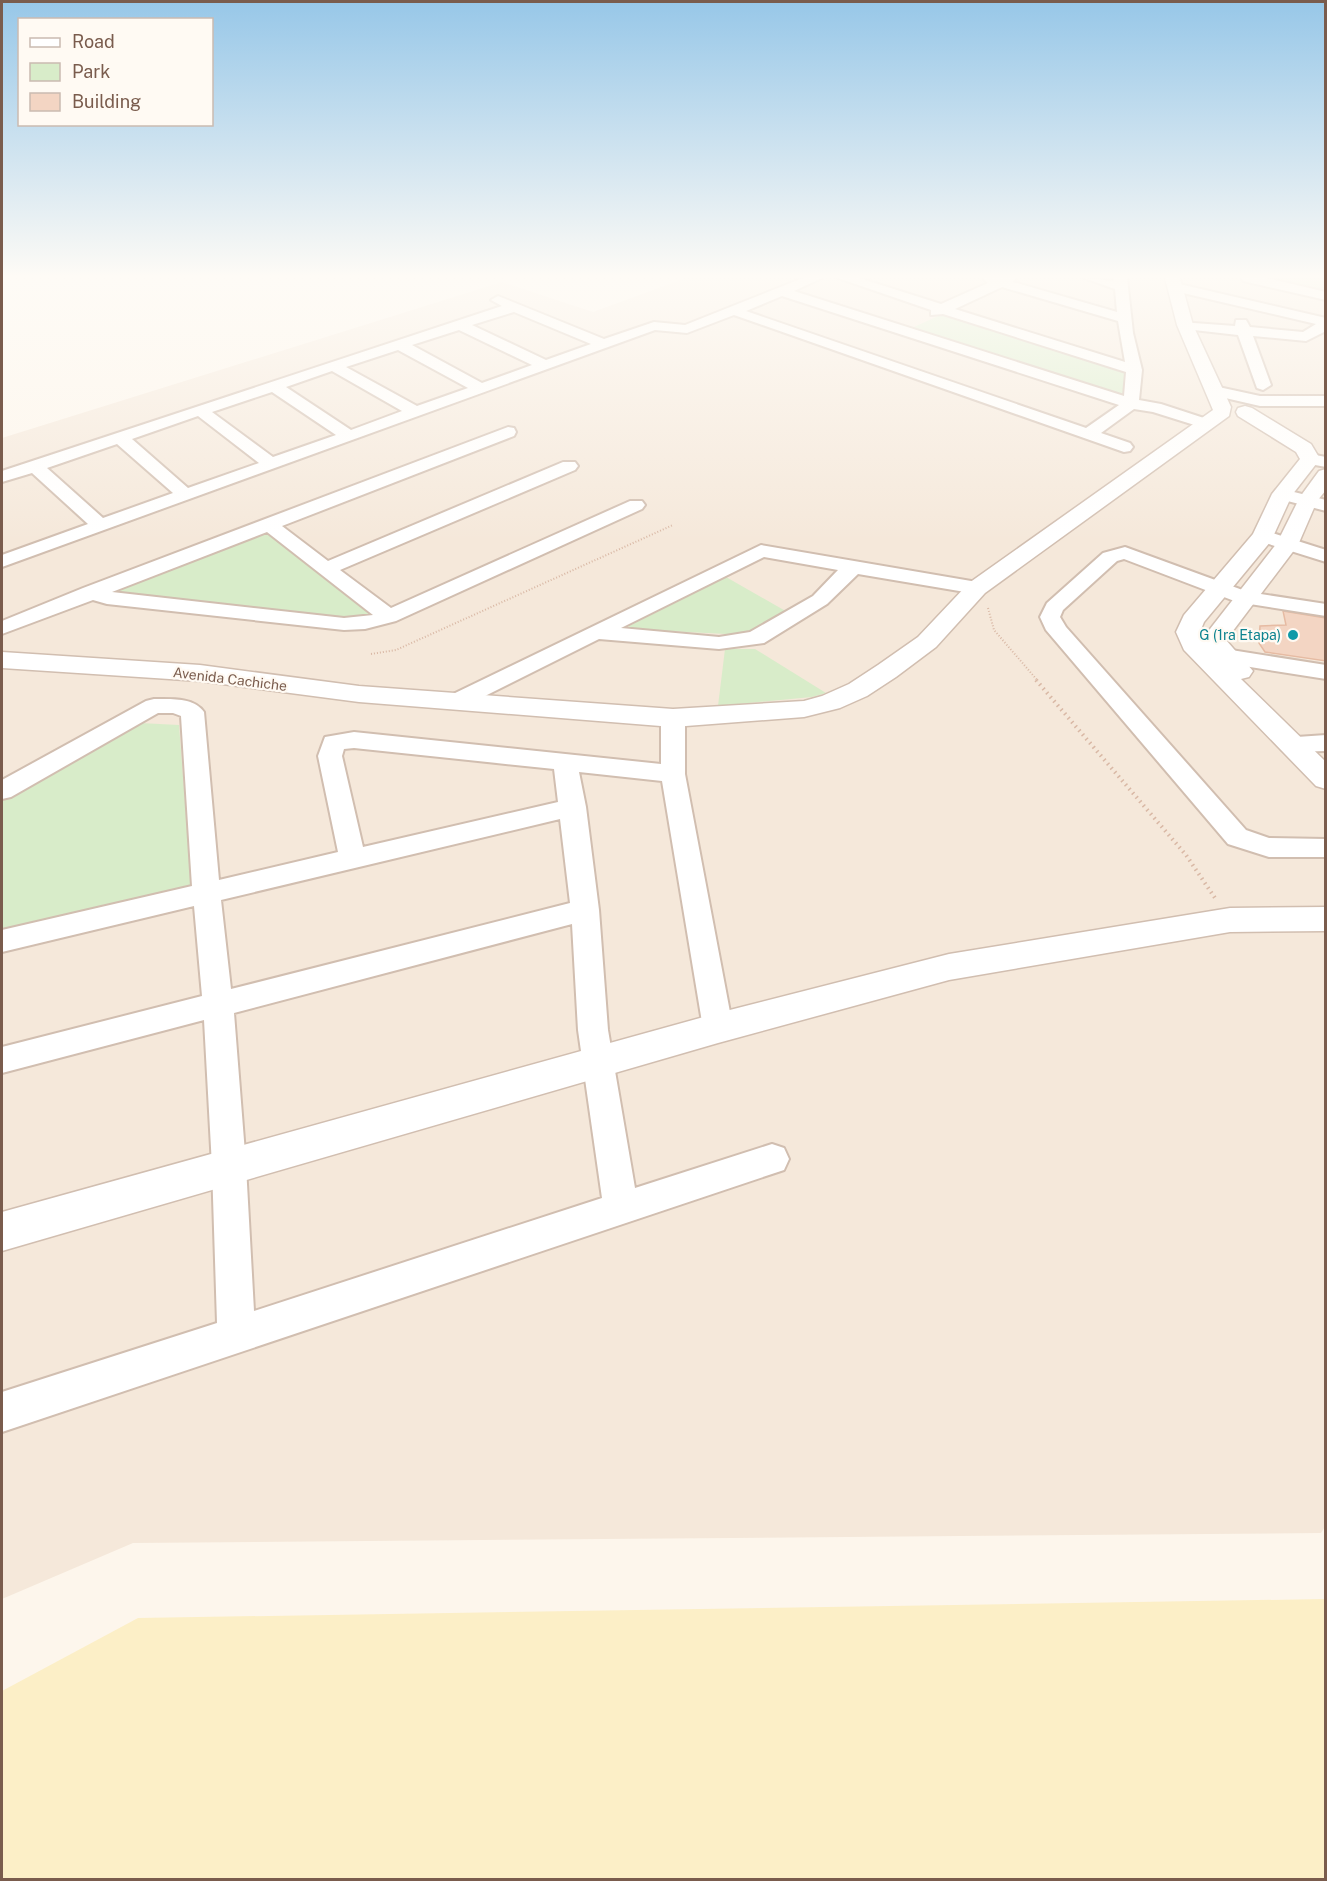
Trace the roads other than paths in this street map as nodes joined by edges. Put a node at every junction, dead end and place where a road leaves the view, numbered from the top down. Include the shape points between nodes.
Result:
1 (333, 366) joint
2 (439, 366) edge
3 (543, 366) edge
4 (893, 366) edge
5 (1011, 366) edge
6 (1121, 366) edge
7 (1133, 366) edge
8 (1204, 366) edge
9 (1261, 366) edge
10 (1134, 370) junction
11 (1263, 385) dead end
12 (274, 386) junction
13 (480, 388) junction
14 (1218, 399) junction
15 (1326, 401) edge
16 (1131, 404) junction
17 (200, 410) junction
18 (414, 411) junction
19 (1199, 427) junction
20 (508, 432) dead end
21 (348, 435) junction
22 (1088, 435) junction
23 (120, 437) junction
24 (1124, 447) dead end
25 (1320, 458) edge
26 (270, 464) junction
27 (35, 466) junction
28 (569, 466) dead end
29 (1326, 475) edge
30 (2, 477) edge
31 (1282, 494) junction
32 (184, 495) junction
33 (1316, 504) edge
34 (636, 505) dead end
35 (268, 524) junction
36 (100, 525) junction
37 (1263, 536) junction
38 (1287, 545) junction
39 (1326, 556) edge
40 (2, 559) edge
41 (854, 566) junction
42 (326, 569) junction
43 (977, 588) junction
44 (90, 592) junction
45 (1233, 594) junction
46 (1326, 610) edge
47 (388, 617) junction
48 (2, 628) edge
49 (599, 633) junction
50 (1215, 657) junction
51 (2, 660) edge
52 (1326, 672) edge
53 (459, 700) junction
54 (673, 718) junction
55 (1290, 744) junction
56 (1322, 746) edge
57 (565, 761) junction
58 (673, 774) junction
59 (1326, 779) edge
60 (2, 791) edge
61 (573, 807) junction
62 (1326, 848) edge
63 (353, 859) junction
64 (206, 893) junction
65 (585, 910) junction
66 (1326, 919) edge
67 (2, 942) edge
68 (218, 1005) junction
69 (718, 1028) junction
70 (2, 1060) edge
71 (597, 1062) junction
72 (772, 1160) dead end
73 (229, 1166) junction
74 (621, 1209) junction
75 (2, 1232) edge
76 (236, 1336) junction
77 (2, 1412) edge

1 - 12 street
1 - 18 street
2 - 13 street
3 - 13 street
4 - 22 street
5 - 16 street
6 - 10 street
7 - 10 street
8 - 14 street
9 - 11 street
10 - 16 street
12 - 17 street
12 - 21 street
13 - 18 street
14 - 15 street
14 - 19 street, Avenida Cachiche via 1222,412
14 - 25 street via 1299,432
16 - 19 street via 1145,414
16 - 22 street
17 - 23 street
17 - 26 street
18 - 21 street
19 - 43 street, Avenida Cachiche
20 - 35 street
21 - 26 street
22 - 24 street
23 - 27 street
23 - 32 street
25 - 31 street
26 - 32 street
27 - 30 street
27 - 36 street
28 - 42 street
29 - 33 street
31 - 33 street
31 - 37 street
32 - 36 street
33 - 38 street
34 - 47 street
35 - 42 street
35 - 44 street
36 - 40 street
37 - 38 street
37 - 45 street
38 - 39 street
38 - 45 street
41 - 43 street
41 - 49 street via 761,551
41 - 49 street via 820,600 756,638 719,643
42 - 47 street
43 - 54 street, Avenida Cachiche via 927,642 858,690 831,702 804,709
44 - 47 street via 107,598 344,624
44 - 48 street
45 - 46 street
45 - 50 street via 1193,620 1188,632 1193,645
45 - 62 street via 1144,559 1116,554 1054,607 1050,617 1237,837 1262,847
49 - 53 street
50 - 52 street
50 - 55 street
50 - 56 street
51 - 53 street, Avenida Cachiche via 188,672 359,694
53 - 54 street, Avenida Cachiche
54 - 58 street
55 - 56 street
55 - 59 street
57 - 58 street
57 - 61 street
57 - 63 street via 354,740 333,743 330,756
58 - 69 street
60 - 64 street via 154,706 176,706 192,712
61 - 63 street
61 - 65 street
63 - 64 street
64 - 67 street
64 - 68 street
65 - 68 street
65 - 71 street
66 - 69 street via 1230,921 949,967
68 - 70 street
68 - 73 street
69 - 71 street
71 - 73 street
71 - 74 street
72 - 74 street
73 - 75 street
73 - 76 street
74 - 76 street
76 - 77 street

